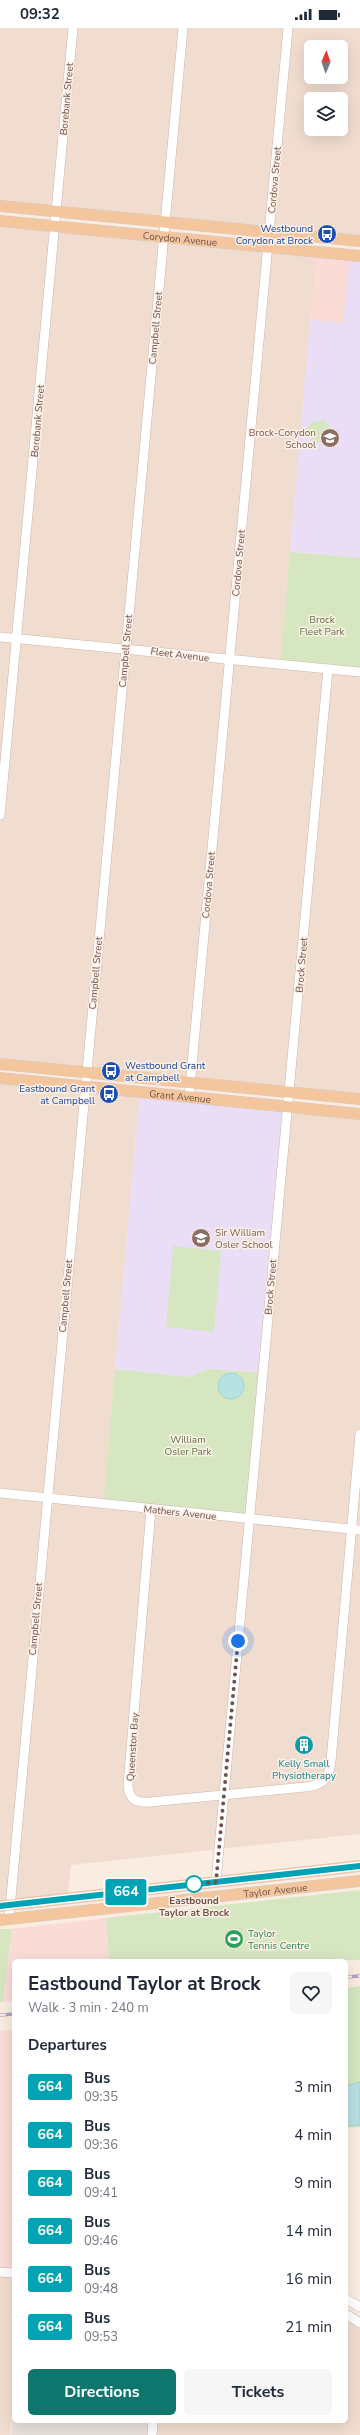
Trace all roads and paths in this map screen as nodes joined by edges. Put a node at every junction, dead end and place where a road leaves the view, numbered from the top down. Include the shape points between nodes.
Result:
1 (73, 28) edge
2 (183, 28) edge
3 (288, 28) edge
4 (0, 206) edge
5 (56, 212) junction
6 (0, 221) edge
7 (165, 222) junction
8 (55, 226) junction
9 (269, 232) junction
10 (164, 237) junction
11 (360, 241) edge
12 (267, 247) junction
13 (360, 256) edge
14 (0, 637) edge
15 (16, 638) junction
16 (125, 647) junction
17 (229, 659) junction
18 (328, 669) junction
19 (360, 672) edge
20 (0, 815) edge
21 (0, 1064) edge
22 (86, 1072) junction
23 (0, 1078) edge
24 (191, 1082) junction
25 (85, 1085) junction
26 (289, 1093) junction
27 (189, 1097) junction
28 (360, 1099) edge
29 (288, 1108) junction
30 (360, 1114) edge
31 (360, 1434) edge
32 (0, 1493) edge
33 (47, 1497) junction
34 (151, 1509) junction
35 (250, 1520) junction
36 (356, 1529) edge
37 (224, 1795) junction
38 (360, 1866) edge
39 (360, 1881) edge
40 (216, 1882) junction
41 (4, 1905) edge
42 (4, 1919) edge
43 (0, 2272) edge
44 (12, 2273) edge
45 (348, 2300) edge
46 (360, 2307) edge
47 (348, 2315) edge
48 (360, 2324) edge
49 (153, 2423) edge
50 (152, 2435) edge

1 - 5 street, Borebank Street
2 - 7 street, Campbell Street
3 - 9 street, Cordova Street
4 - 5 main road, Corydon Avenue
5 - 7 main road, Corydon Avenue
5 - 8 street, Borebank Street
6 - 8 main road, Corydon Avenue
7 - 9 main road, Corydon Avenue
7 - 10 street, Campbell Street
8 - 10 main road, Corydon Avenue
8 - 15 street, Borebank Street
9 - 11 main road, Corydon Avenue
9 - 12 street, Cordova Street
10 - 12 main road, Corydon Avenue
10 - 16 street, Campbell Street
12 - 13 main road, Corydon Avenue
12 - 17 street, Cordova Street
14 - 15 street, Fleet Avenue
15 - 16 street, Fleet Avenue
15 - 20 street, Borebank Street
16 - 17 street, Fleet Avenue
16 - 22 street, Campbell Street
17 - 18 street, Fleet Avenue
17 - 24 street, Cordova Street
18 - 19 street, Fleet Avenue
18 - 26 street, Brock Street
21 - 22 main road, Grant Avenue
22 - 24 main road, Grant Avenue
22 - 25 street, Campbell Street
23 - 25 main road, Grant Avenue
24 - 26 main road, Grant Avenue
24 - 27 street, Cordova Street
25 - 27 main road, Grant Avenue
25 - 33 street, Campbell Street
26 - 28 main road, Grant Avenue
26 - 29 street, Brock Street
27 - 29 main road, Grant Avenue
29 - 30 main road, Grant Avenue
29 - 35 street, Brock Street
31 - 36 street
32 - 33 street, Mathers Avenue
33 - 34 street, Mathers Avenue
33 - 41 street, Campbell Street
34 - 35 street, Mathers Avenue
34 - 37 street, Queenston Bay via 129,1793 133,1800 140,1803
35 - 36 street, Mathers Avenue
35 - 37 street, Brock Street
36 - 37 street, Queenston Bay via 328,1779 315,1786
37 - 40 street, Brock Street
38 - 40 main road, Taylor Avenue
39 - 42 main road, Taylor Avenue
40 - 41 main road, Taylor Avenue
41 - 42 street, Campbell Street
43 - 44 street
45 - 46 street
47 - 48 street
49 - 50 street

